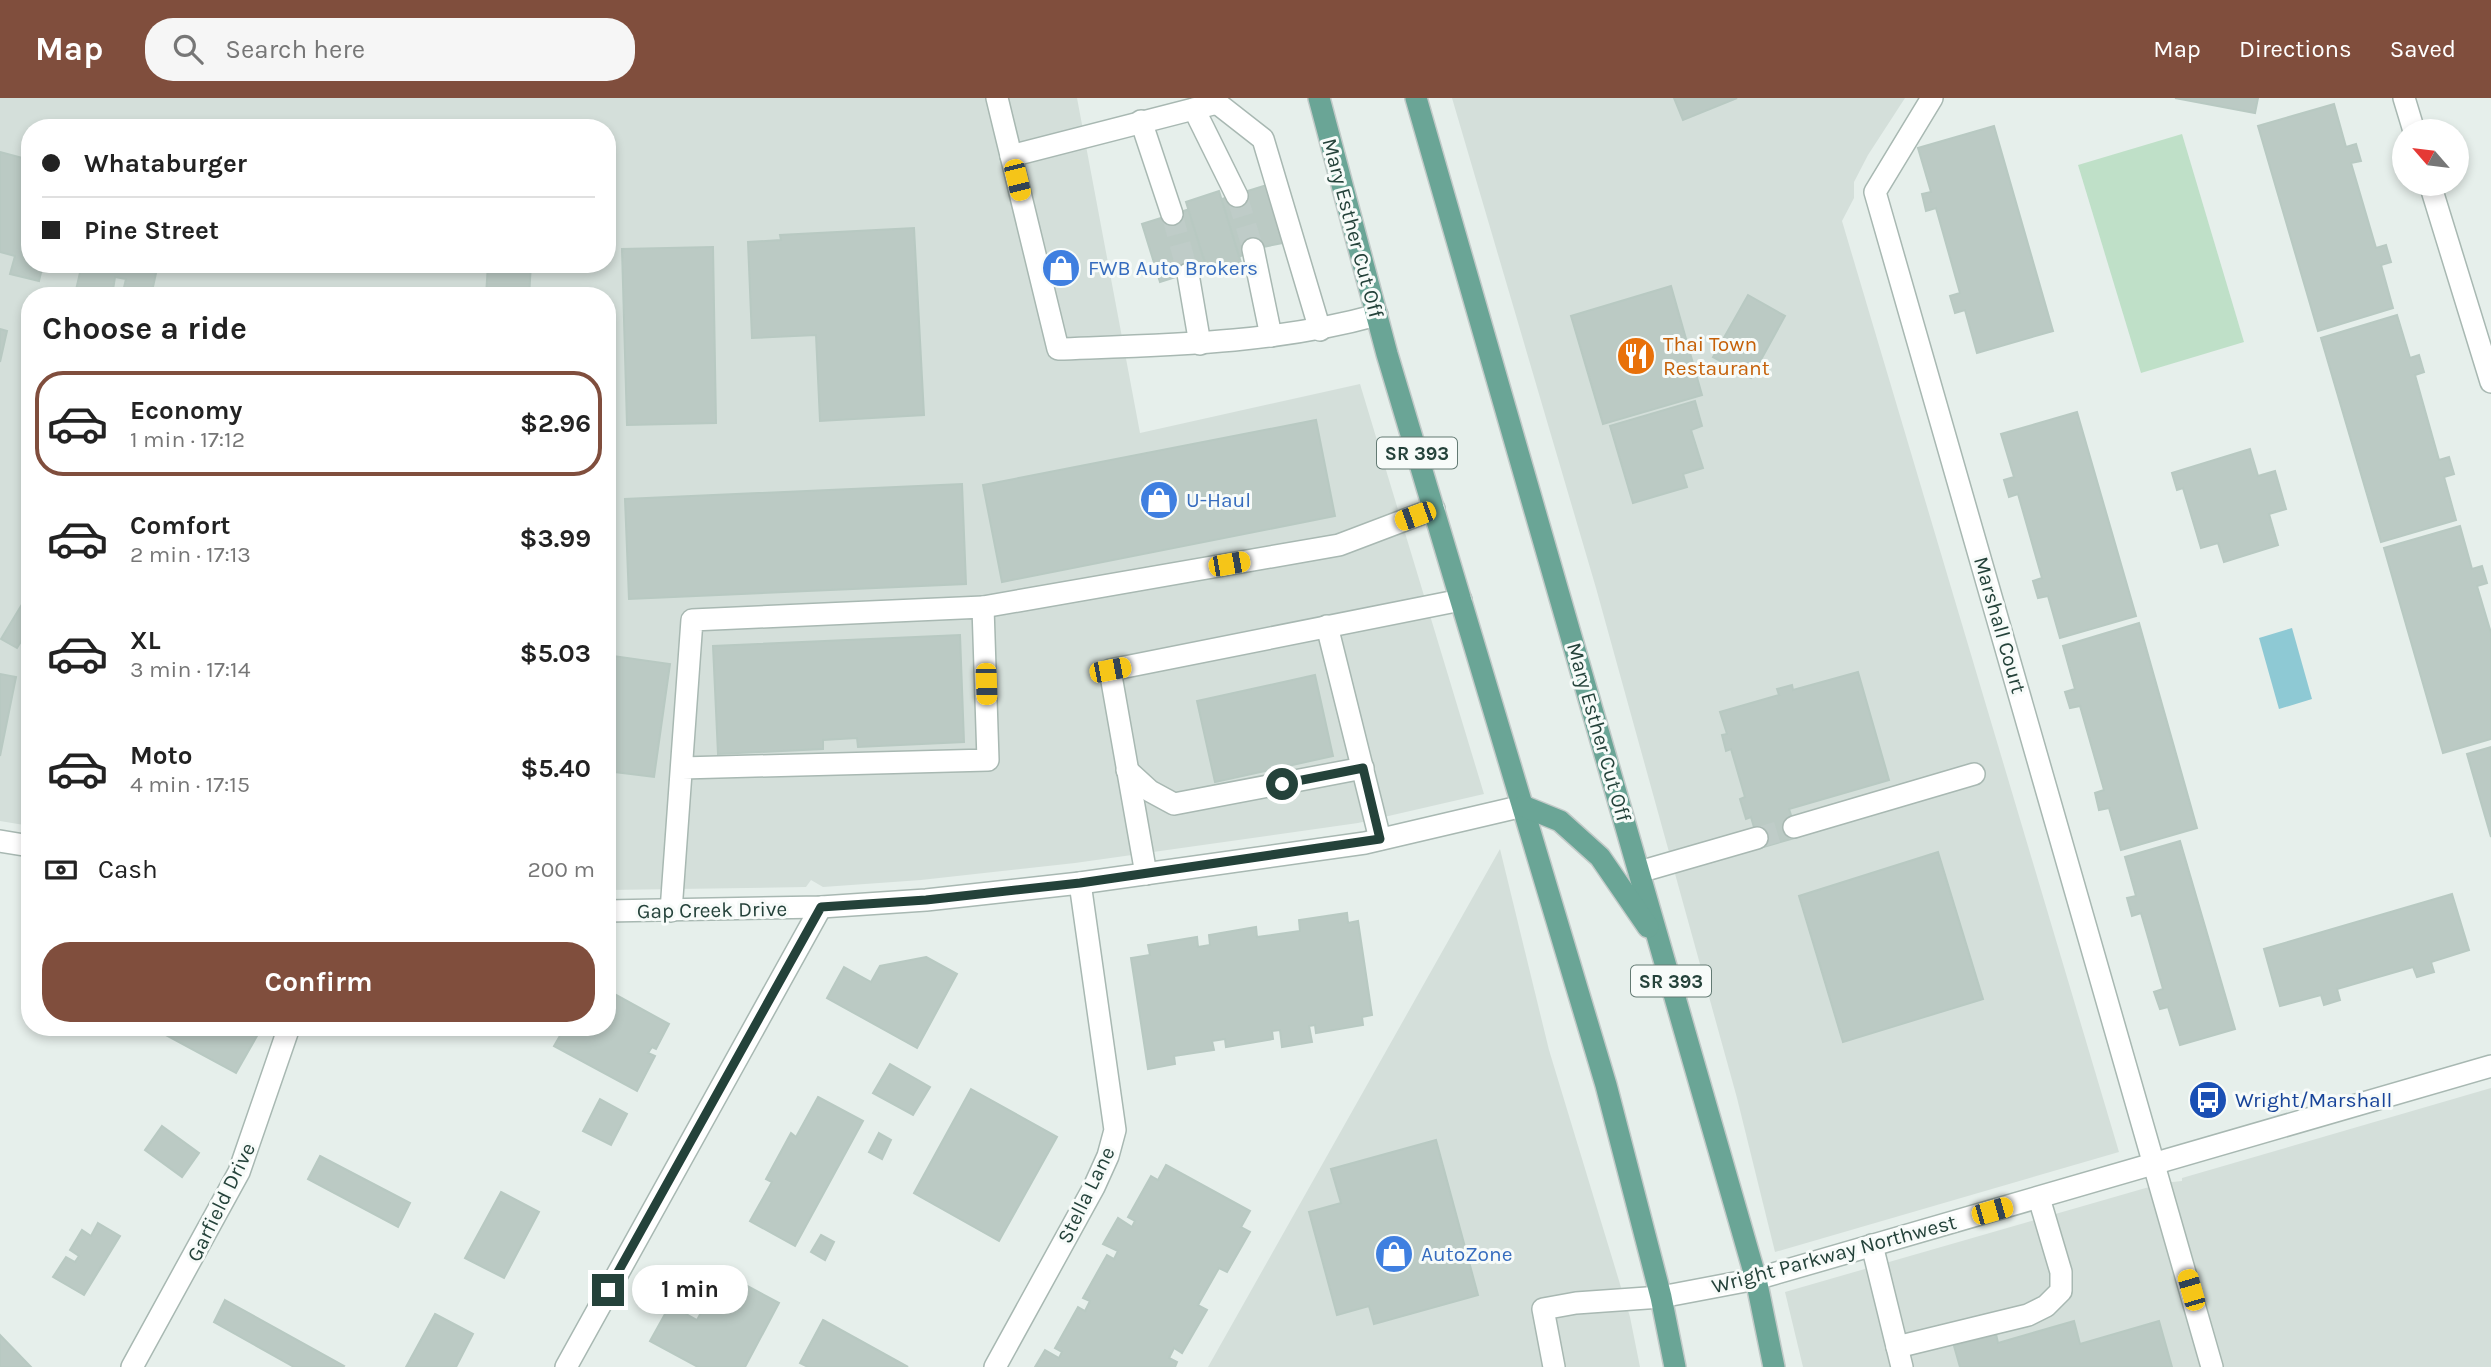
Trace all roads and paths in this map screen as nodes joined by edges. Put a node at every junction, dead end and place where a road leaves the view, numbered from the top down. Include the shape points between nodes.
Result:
1 (997, 98) edge
2 (1319, 98) edge
3 (1416, 98) edge
4 (1932, 98) edge
5 (2404, 98) edge
6 (1194, 109) junction
7 (2410, 119) edge
8 (1141, 121) junction
9 (1011, 156) junction
10 (1237, 196) tunnel mouth
11 (2434, 196) edge
12 (1172, 214) tunnel mouth
13 (1253, 249) tunnel mouth
14 (1188, 274) tunnel mouth
15 (1377, 315) junction
16 (1320, 330) junction
17 (1271, 336) junction
18 (1200, 344) junction
19 (2491, 383) edge
20 (1434, 509) junction
21 (1461, 600) junction
22 (983, 607) junction
23 (1327, 626) junction
24 (682, 768) junction
25 (1363, 768) junction
26 (1128, 770) junction
27 (1974, 775) dead end
28 (1523, 806) junction
29 (1794, 827) tunnel mouth
30 (1757, 838) tunnel mouth
31 (1380, 839) junction
32 (0, 841) edge
33 (21, 844) edge
34 (1639, 872) junction
35 (1146, 874) junction
36 (1080, 883) junction
37 (821, 907) junction
38 (616, 911) edge
39 (671, 911) junction
40 (1660, 943) junction
41 (286, 1036) edge
42 (2491, 1066) edge
43 (2156, 1164) junction
44 (2039, 1198) junction
45 (1872, 1245) junction
46 (1756, 1279) junction
47 (1661, 1297) junction
48 (1899, 1357) edge
49 (132, 1367) edge
50 (566, 1367) edge
51 (995, 1367) edge
52 (1553, 1367) edge
53 (1675, 1367) edge
54 (1774, 1367) edge
55 (2212, 1367) edge

1 - 9 street
2 - 15 main road, Mary Esther Cut Off / SR 393
3 - 34 main road, Mary Esther Cut Off / SR 393
4 - 43 street, Marshall Court via 1875,192
5 - 7 street
6 - 8 street
6 - 10 street
6 - 16 street via 1217,103 1264,139
8 - 9 street
8 - 12 street
9 - 18 street via 1058,349
11 - 19 street
13 - 17 street
14 - 18 street
15 - 16 street
15 - 20 main road, Mary Esther Cut Off / SR 393
16 - 17 street
17 - 18 street
20 - 21 main road, Mary Esther Cut Off / SR 393
20 - 22 street via 1339,545
21 - 23 street
21 - 28 main road, Mary Esther Cut Off / SR 393
22 - 24 street via 692,620
22 - 24 street via 988,760
23 - 25 street
23 - 26 street via 1110,670
24 - 39 street
25 - 26 street via 1174,804 1150,791
25 - 31 street
26 - 35 street
27 - 29 street
28 - 31 street, Gap Creek Drive
28 - 40 main road via 1560,821 1601,857
28 - 47 main road, Mary Esther Cut Off / SR 393 via 1606,1085
30 - 34 street
31 - 35 street, Gap Creek Drive
32 - 33 street
34 - 40 main road, Mary Esther Cut Off / SR 393
35 - 36 street, Gap Creek Drive
36 - 37 street, Gap Creek Drive
36 - 51 street, Stella Lane via 1115,1130 1094,1187
37 - 39 street, Gap Creek Drive
37 - 50 street
38 - 39 street, Gap Creek Drive
40 - 46 main road, Mary Esther Cut Off / SR 393
41 - 49 street, Garfield Drive via 239,1172
42 - 43 street, Wright Parkway Northwest
43 - 44 street, Wright Parkway Northwest
43 - 55 street, Marshall Court
44 - 45 street, Wright Parkway Northwest
44 - 48 street via 2061,1272 2061,1291 2028,1315
45 - 46 street, Wright Parkway Northwest
45 - 48 street
46 - 47 street, Wright Parkway Northwest
46 - 54 main road, Mary Esther Cut Off / SR 393
47 - 52 street, Wright Parkway Northwest via 1542,1309
47 - 53 main road, Mary Esther Cut Off / SR 393

